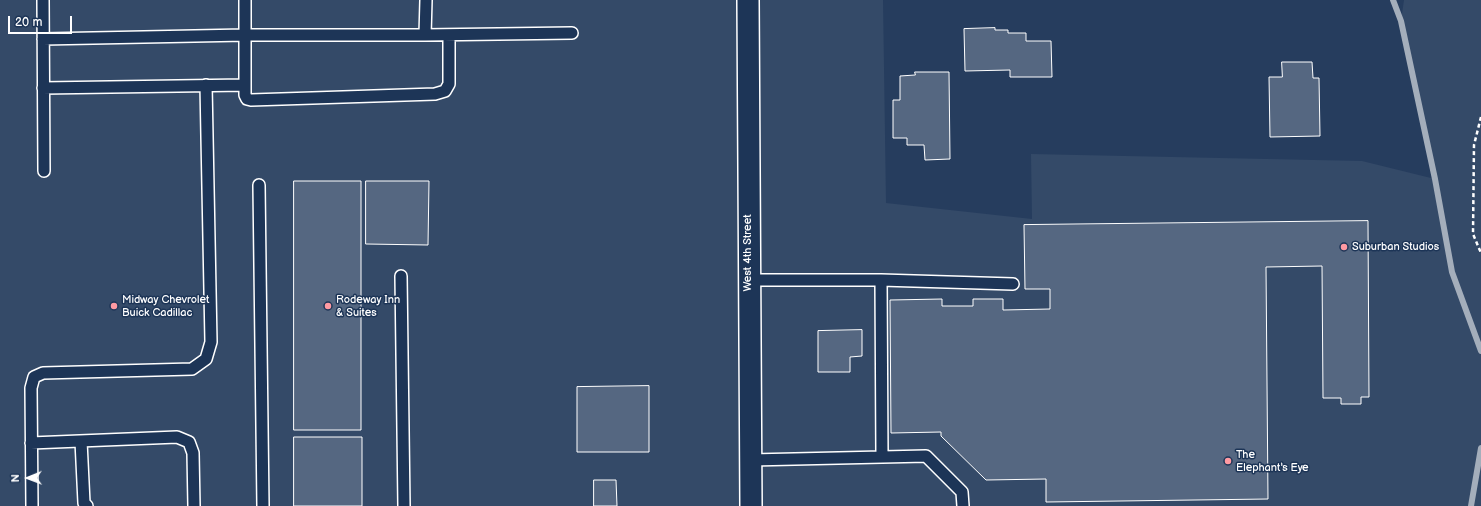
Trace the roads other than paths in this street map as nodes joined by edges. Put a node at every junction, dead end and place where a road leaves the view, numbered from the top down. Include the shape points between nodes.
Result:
1 (43, 0) edge
2 (245, 0) edge
3 (426, 0) edge
4 (748, 0) edge
5 (572, 33) dead end
6 (245, 35) junction
7 (425, 35) junction
8 (449, 35) junction
9 (43, 39) junction
10 (206, 85) junction
11 (245, 85) junction
12 (43, 88) junction
13 (44, 171) dead end
14 (259, 185) dead end
15 (401, 276) dead end
16 (748, 280) junction
17 (881, 280) junction
18 (1013, 284) dead end
19 (81, 441) junction
20 (31, 443) junction
21 (882, 457) junction
22 (751, 460) junction
23 (32, 506) edge
24 (87, 506) edge
25 (194, 506) edge
26 (263, 506) edge
27 (404, 506) edge
28 (751, 506) edge
29 (963, 506) edge

1 - 9 lane
2 - 6 lane
3 - 7 lane
4 - 16 street, West 4th Street
5 - 8 lane
6 - 7 lane
6 - 9 lane
6 - 11 lane
7 - 8 lane
8 - 11 lane via 449,84 445,91 435,94 251,100 245,95
9 - 12 lane
10 - 11 lane
10 - 12 lane
10 - 20 lane via 211,342 206,359 192,369 43,373 34,377 31,388
12 - 13 lane
14 - 26 lane
15 - 27 lane
16 - 17 lane
16 - 22 street, West 4th Street
17 - 18 lane
17 - 21 lane
19 - 20 lane
19 - 24 lane via 82,485 84,504
19 - 25 lane via 177,437 189,442 193,454
20 - 23 lane
21 - 22 lane
21 - 29 lane via 926,456 962,492
22 - 28 street, West 4th Street

